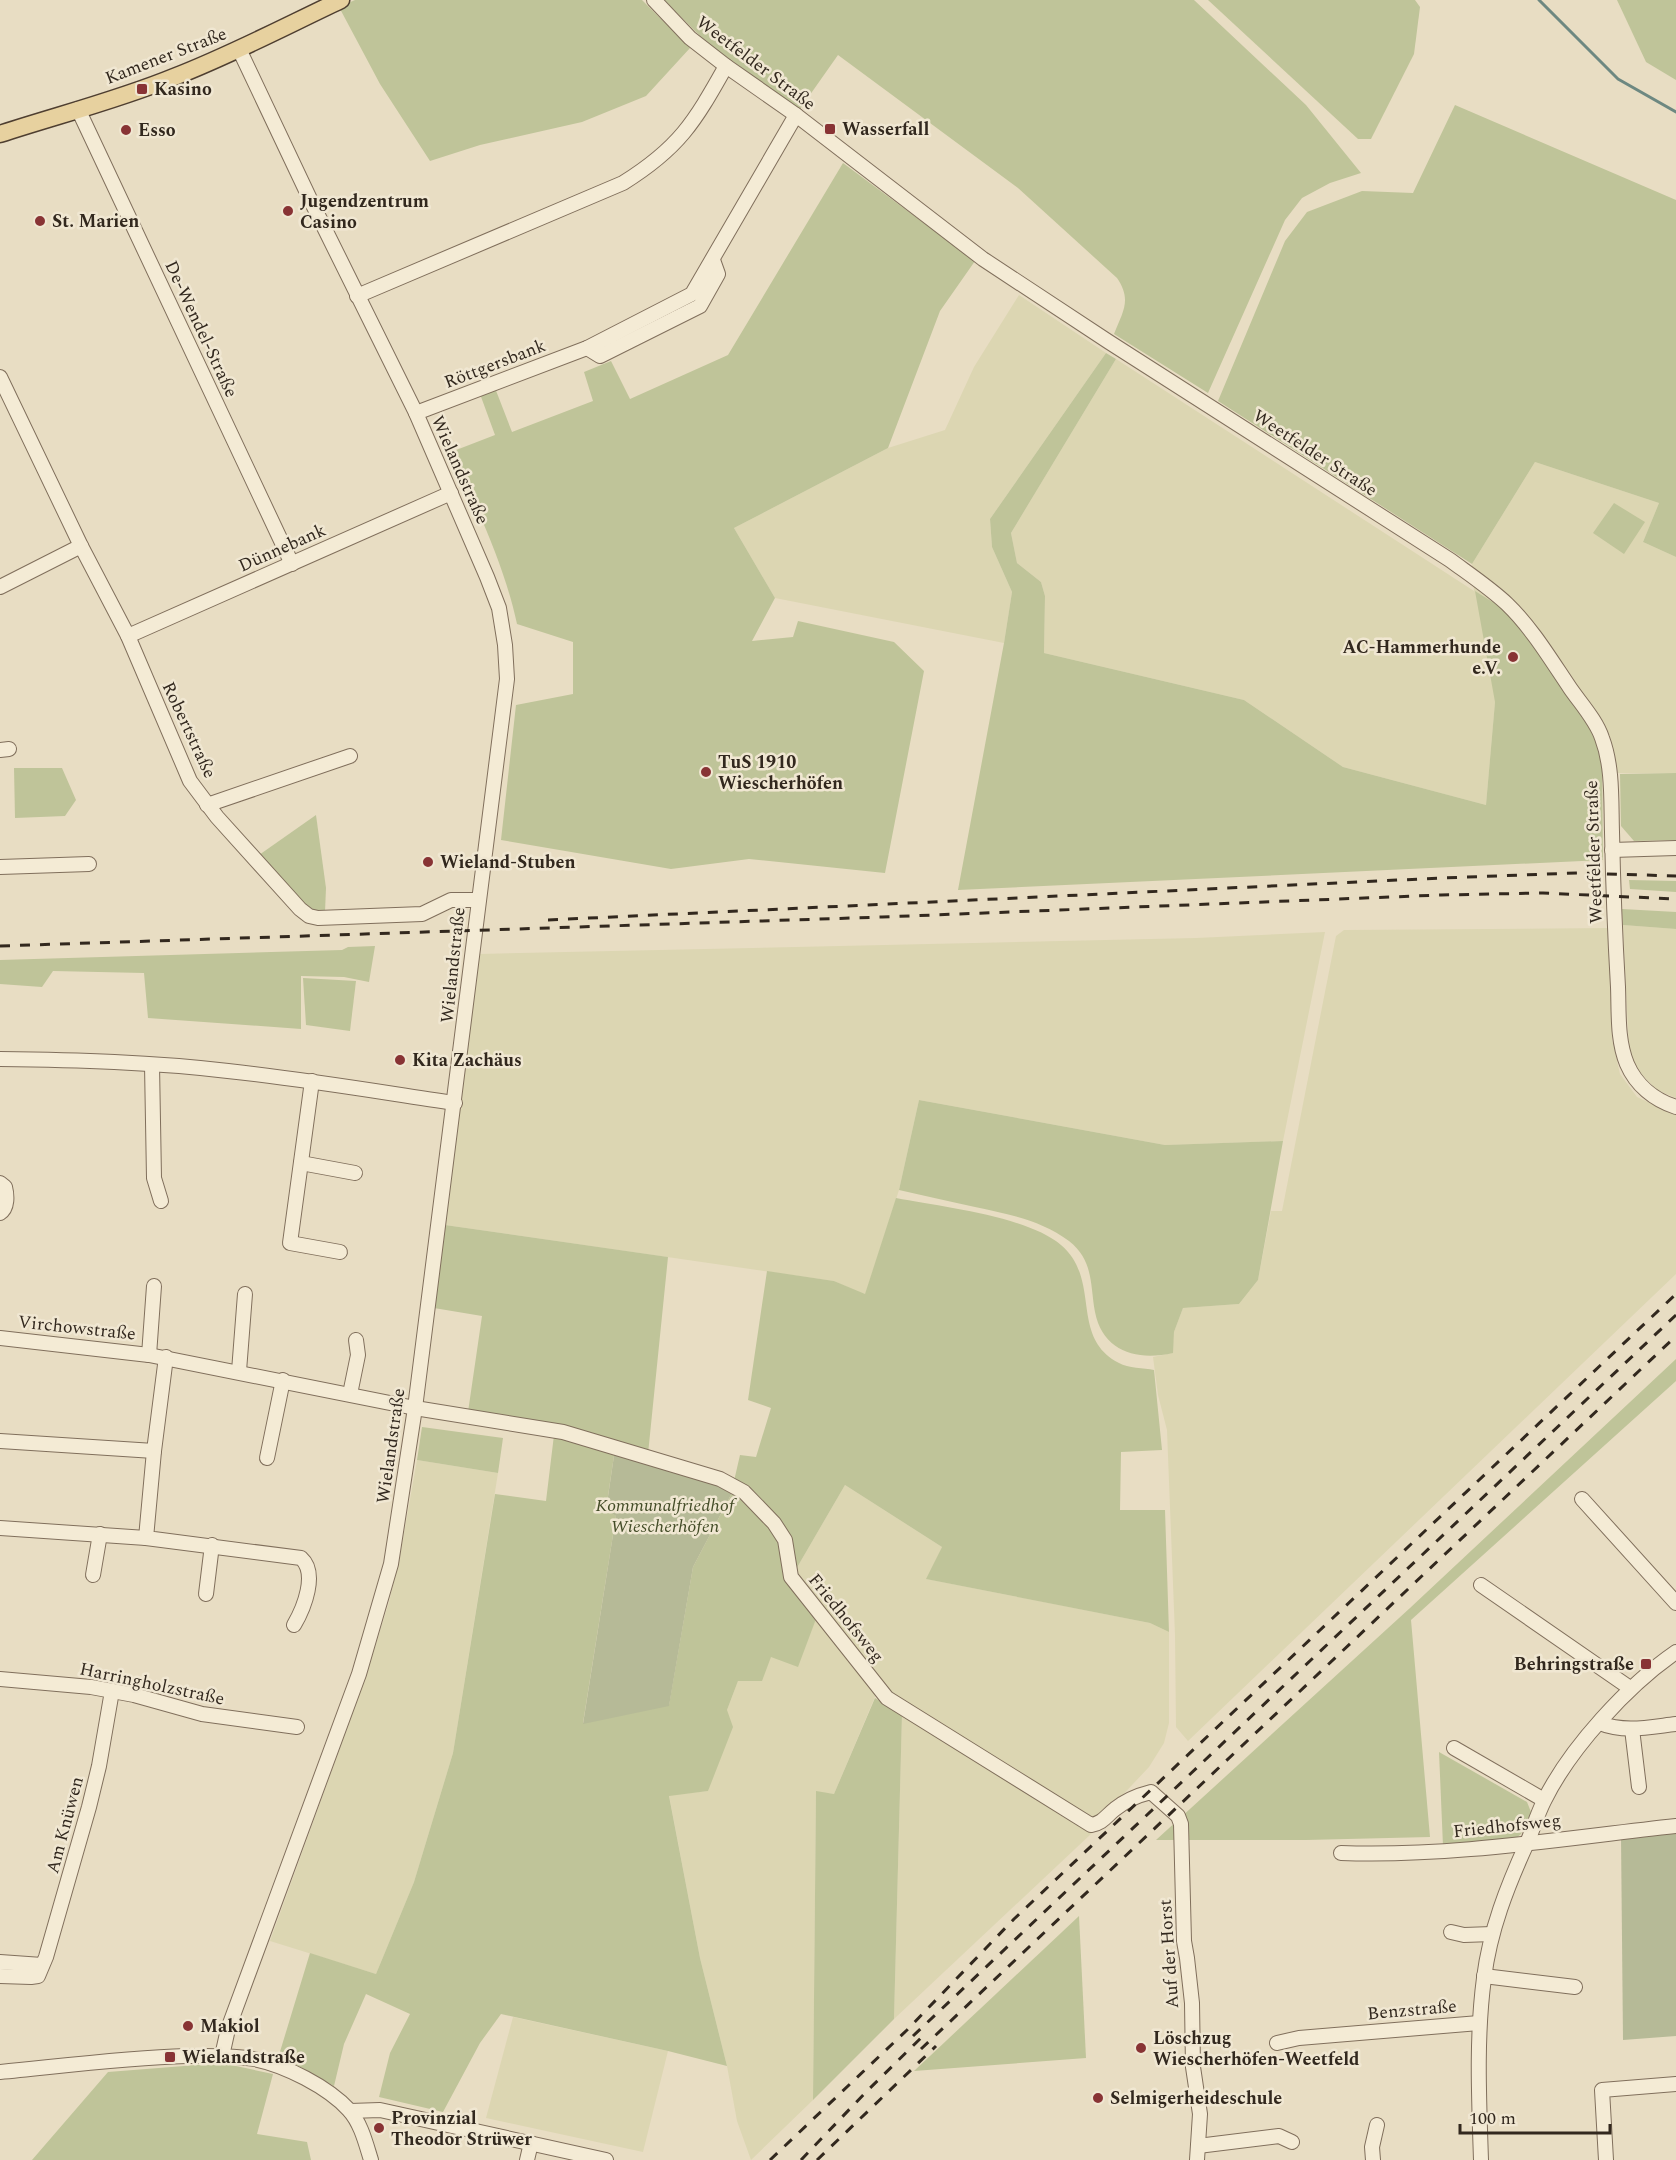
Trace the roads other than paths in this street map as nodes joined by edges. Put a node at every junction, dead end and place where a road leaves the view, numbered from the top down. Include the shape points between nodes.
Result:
1 (341, 0) edge
2 (654, 0) edge
3 (239, 48) junction
4 (726, 66) junction
5 (78, 109) junction
6 (795, 116) junction
7 (0, 134) edge
8 (357, 296) junction
9 (0, 377) edge
10 (416, 413) junction
11 (451, 493) junction
12 (81, 546) junction
13 (292, 564) junction
14 (0, 586) edge
15 (128, 636) junction
16 (350, 756) dead end
17 (207, 805) junction
18 (1676, 848) edge
19 (1612, 850) junction
20 (89, 864) dead end
21 (0, 867) edge
22 (478, 900) junction
23 (0, 1059) edge
24 (152, 1065) junction
25 (312, 1081) junction
26 (455, 1103) junction
27 (1676, 1107) edge
28 (301, 1163) junction
29 (355, 1173) dead end
30 (0, 1183) edge
31 (161, 1201) dead end
32 (0, 1213) edge
33 (340, 1252) dead end
34 (154, 1286) dead end
35 (245, 1294) dead end
36 (0, 1338) edge
37 (356, 1340) dead end
38 (149, 1354) junction
39 (166, 1357) junction
40 (239, 1371) junction
41 (283, 1380) junction
42 (350, 1394) junction
43 (416, 1408) junction
44 (0, 1441) edge
45 (154, 1451) junction
46 (267, 1458) dead end
47 (1582, 1499) dead end
48 (0, 1528) edge
49 (100, 1534) junction
50 (146, 1538) junction
51 (212, 1545) junction
52 (93, 1575) dead end
53 (1481, 1585) dead end
54 (206, 1594) dead end
55 (1676, 1604) edge
56 (294, 1625) dead end
57 (1676, 1652) edge
58 (0, 1679) edge
59 (1630, 1688) junction
60 (112, 1691) junction
61 (1600, 1723) junction
62 (1676, 1724) edge
63 (297, 1727) dead end
64 (1632, 1729) junction
65 (1454, 1748) dead end
66 (1639, 1787) dead end
67 (1544, 1800) junction
68 (1676, 1826) edge
69 (1527, 1844) junction
70 (1182, 1852) joint
71 (1341, 1853) dead end
72 (1451, 1932) dead end
73 (1492, 1934) junction
74 (0, 1962) edge
75 (42, 1965) junction
76 (0, 1976) edge
77 (1484, 1976) junction
78 (1575, 1987) dead end
79 (1479, 2023) junction
80 (1277, 2043) dead end
81 (222, 2056) junction
82 (0, 2072) edge
83 (1676, 2084) edge
84 (350, 2111) junction
85 (1377, 2125) dead end
86 (1292, 2142) dead end
87 (531, 2143) junction
88 (1198, 2146) junction
89 (371, 2160) edge
90 (527, 2160) edge
91 (606, 2160) edge
92 (1197, 2160) edge
93 (1373, 2160) edge
94 (1481, 2160) edge
95 (1606, 2160) edge

1 - 3 main road, Kamener Straße
2 - 4 street, Weetfelder Straße via 690,38
3 - 5 main road, Kamener Straße via 142,89
3 - 8 street, Wielandstraße
4 - 6 street, Weetfelder Straße
4 - 8 street via 684,135 650,166 615,186
5 - 7 main road, Kamener Straße
5 - 13 street, De-Wendel-Straße
6 - 10 street, Röttgersbank via 692,294 665,316
6 - 19 street, Weetfelder Straße via 991,265 1450,560 1509,606 1602,736 1610,780
8 - 10 street, Wielandstraße
9 - 12 street, Robertstraße
10 - 11 street, Wielandstraße
11 - 13 street, Dünnebank
11 - 22 street, Wielandstraße via 499,608 506,662 506,696
12 - 14 street
12 - 15 street, Robertstraße
13 - 15 street, Dünnebank
15 - 17 street, Robertstraße via 190,780
16 - 17 street
17 - 22 street, Robertstraße via 309,916 422,914 451,900
18 - 19 street
19 - 27 street, Weetfelder Straße via 1623,1053 1641,1086
20 - 21 street
22 - 26 street, Wielandstraße
23 - 24 street
24 - 25 street
24 - 31 street via 154,1178
25 - 26 street
25 - 28 street
26 - 43 street, Wielandstraße
28 - 29 street
28 - 33 street via 290,1243
30 - 32 street via 5,1186 7,1198
34 - 38 street, Virchowstraße
35 - 40 street
36 - 38 street, Virchowstraße
37 - 42 street via 358,1355
38 - 39 street, Virchowstraße
39 - 40 street, Virchowstraße
39 - 45 street
40 - 41 street, Virchowstraße
41 - 42 street, Virchowstraße
41 - 46 street
42 - 43 street, Virchowstraße
43 - 70 street, Friedhofsweg via 563,1432 720,1479 744,1492 785,1540 791,1577 887,1698 1091,1825 1100,1824 1116,1808 1151,1792 1178,1816
43 - 81 street, Wielandstraße via 383,1596
44 - 45 street
45 - 50 street
47 - 55 street
48 - 49 street
49 - 50 street
49 - 52 street
50 - 51 street
51 - 54 street
51 - 56 street via 301,1558 309,1575 302,1610
53 - 59 street
57 - 59 street
58 - 60 street, Harringholzstraße
59 - 61 street
60 - 63 street, Harringholzstraße via 202,1714
60 - 75 street, Am Knüwen via 87,1816
61 - 64 street
61 - 67 street via 1568,1761
62 - 64 street
64 - 66 street
65 - 67 street
67 - 69 street
68 - 69 street, Friedhofsweg
69 - 71 street, Friedhofsweg via 1387,1855
69 - 73 street
70 - 88 street, Auf der Horst via 1184,1941 1200,2114
72 - 73 street
73 - 77 street
74 - 75 street
75 - 76 street via 38,1976
77 - 78 street
77 - 79 street
79 - 80 street, Benzstraße via 1299,2037
79 - 94 street
81 - 82 street via 129,2059
81 - 84 street via 253,2059 288,2069
83 - 95 street via 1602,2091
84 - 87 street via 380,2110
84 - 89 street
85 - 93 street
86 - 88 street via 1279,2136
87 - 90 street
87 - 91 street
88 - 92 street, Auf der Horst

